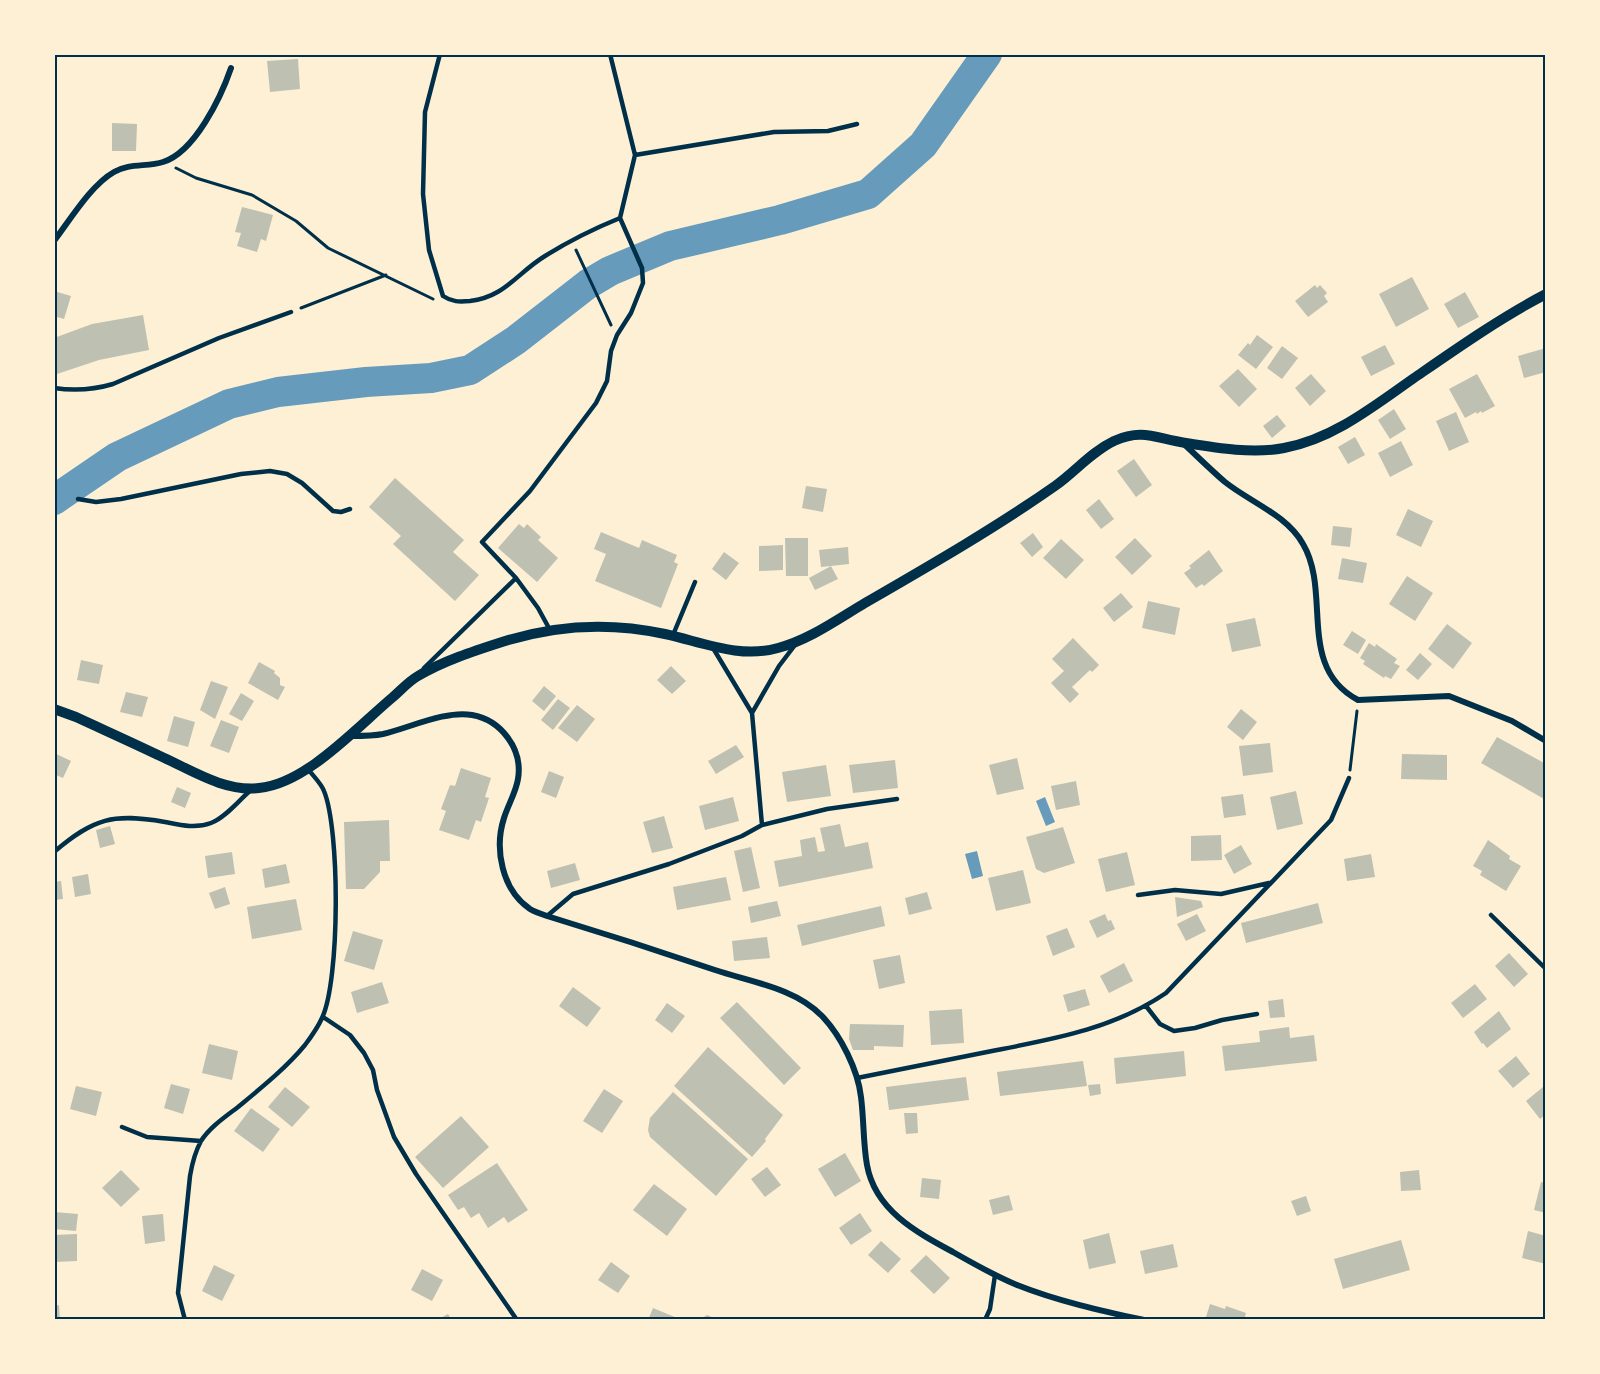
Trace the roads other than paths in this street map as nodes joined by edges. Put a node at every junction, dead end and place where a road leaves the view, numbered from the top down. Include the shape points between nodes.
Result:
1 (440, 54) edge
2 (610, 54) edge
3 (231, 68) dead end
4 (857, 124) dead end
5 (635, 154) junction
6 (620, 218) junction
7 (54, 241) edge
8 (1546, 294) edge
9 (291, 312) road end
10 (54, 388) edge
11 (1183, 443) junction
12 (78, 499) dead end
13 (350, 509) dead end
14 (516, 578) junction
15 (695, 582) dead end
16 (550, 630) junction
17 (673, 636) junction
18 (798, 642) junction
19 (711, 646) junction
20 (416, 676) junction
21 (54, 710) edge
22 (752, 713) junction
23 (347, 737) junction
24 (1546, 741) edge
25 (308, 769) junction
26 (1349, 778) road end
27 (252, 789) junction
28 (897, 799) dead end
29 (762, 825) junction
30 (54, 852) edge
31 (1269, 883) junction
32 (1138, 895) dead end
33 (1491, 915) dead end
34 (547, 916) junction
35 (1546, 969) edge
36 (1146, 1006) junction
37 (1257, 1014) dead end
38 (323, 1017) junction
39 (857, 1078) junction
40 (122, 1127) dead end
41 (201, 1141) junction
42 (995, 1275) junction
43 (185, 1320) edge
44 (517, 1320) edge
45 (985, 1320) edge
46 (1144, 1320) edge

1 - 6 lane via 425,112 423,194 429,250 443,296 458,302 492,296 570,241
2 - 5 lane
3 - 7 street via 221,93 192,140 163,162 123,167 109,175
4 - 5 lane via 828,131 774,132
5 - 6 lane
6 - 14 lane via 642,268 643,283 611,351 607,381 596,403 530,491 482,542
8 - 11 street via 1470,340 1364,413 1308,442 1256,451
9 - 10 lane via 98,389
11 - 18 street via 1140,434 1102,447 1036,499
11 - 24 street via 1303,542 1315,576 1317,630 1326,666 1347,694 1358,700 1449,696 1512,721
12 - 13 lane via 121,499 270,471 287,474 302,483 333,511
14 - 16 lane
14 - 20 lane
15 - 17 lane
16 - 17 street via 589,625
16 - 20 street via 505,641
17 - 19 street
18 - 19 street via 749,652
18 - 22 lane
19 - 22 lane
20 - 23 street
21 - 27 street via 223,785
22 - 29 lane
23 - 25 street
23 - 34 street via 381,735 453,715 471,714 501,728 518,759 518,779 503,820 502,867 518,898 531,910
25 - 27 street via 285,782
25 - 38 lane via 323,790 334,840 333,962
26 - 31 lane via 1331,820
27 - 30 lane via 210,823 188,826 118,817 90,825
28 - 29 lane via 827,809
29 - 34 lane via 669,864 573,894
31 - 32 lane via 1221,894 1175,890
31 - 36 lane via 1166,993
33 - 35 lane
34 - 39 street via 794,996 824,1018
36 - 37 lane via 1160,1024 1174,1030
36 - 39 lane via 1101,1027 1046,1041
38 - 41 lane via 292,1058
38 - 44 lane via 350,1035 364,1053 374,1070 394,1137
39 - 42 street via 867,1166 881,1199 896,1217 922,1235
40 - 41 lane via 147,1137
41 - 43 lane via 190,1176 178,1293
42 - 45 lane
42 - 46 street via 1047,1295

